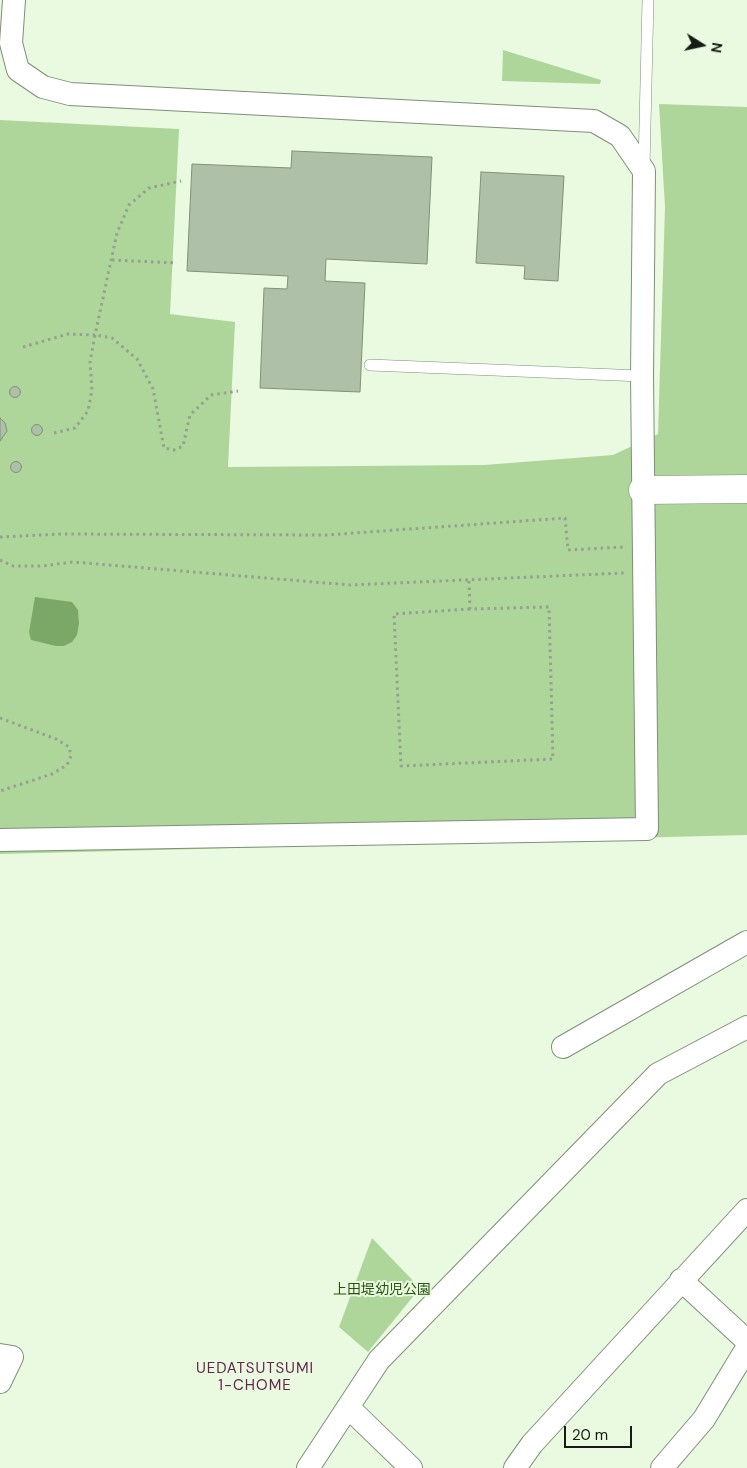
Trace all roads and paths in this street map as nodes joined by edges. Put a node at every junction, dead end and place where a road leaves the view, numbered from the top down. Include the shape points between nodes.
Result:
1 (14, 0) edge
2 (648, 0) edge
3 (644, 171) junction
4 (180, 181) dead end
5 (112, 260) junction
6 (177, 263) dead end
7 (95, 335) junction
8 (23, 347) dead end
9 (370, 365) dead end
10 (642, 376) junction
11 (238, 392) dead end
12 (54, 433) dead end
13 (747, 489) edge
14 (643, 490) junction
15 (0, 537) edge
16 (644, 546) junction
17 (0, 560) edge
18 (644, 572) junction
19 (469, 580) junction
20 (470, 609) junction
21 (0, 718) edge
22 (0, 791) edge
23 (0, 840) edge
24 (747, 942) edge
25 (747, 1027) edge
26 (563, 1047) dead end
27 (747, 1210) edge
28 (681, 1280) junction
29 (747, 1341) edge
30 (747, 1348) edge
31 (0, 1355) edge
32 (0, 1382) edge
33 (348, 1407) junction
34 (308, 1468) edge
35 (411, 1468) edge
36 (515, 1468) edge
37 (662, 1468) edge

1 - 3 street via 11,43 18,70 43,87 80,94 594,122 620,136
2 - 3 lane
3 - 10 street
4 - 5 path via 149,188 129,204 117,234
5 - 6 path
5 - 7 path
7 - 8 path via 68,334
7 - 11 path via 112,338 137,359 153,389 164,448 174,450 183,446 190,414 211,395
7 - 12 path via 90,362 92,390 88,412 75,428
9 - 10 lane
10 - 14 street
13 - 14 street
14 - 16 street
15 - 16 path via 326,534 565,518 568,550
16 - 18 street
17 - 19 path via 13,566 73,562 350,585
18 - 19 path
18 - 23 street via 647,829
19 - 20 path
20 - 20 path via 549,607 553,759 401,766 394,614
21 - 22 path via 56,739 69,747 71,756 66,765 52,774
24 - 26 street
25 - 33 street via 658,1074 379,1360
27 - 28 street
28 - 29 street
28 - 36 street via 532,1444
30 - 37 street via 704,1419
31 - 32 street via 12,1357
33 - 34 street
33 - 35 street

